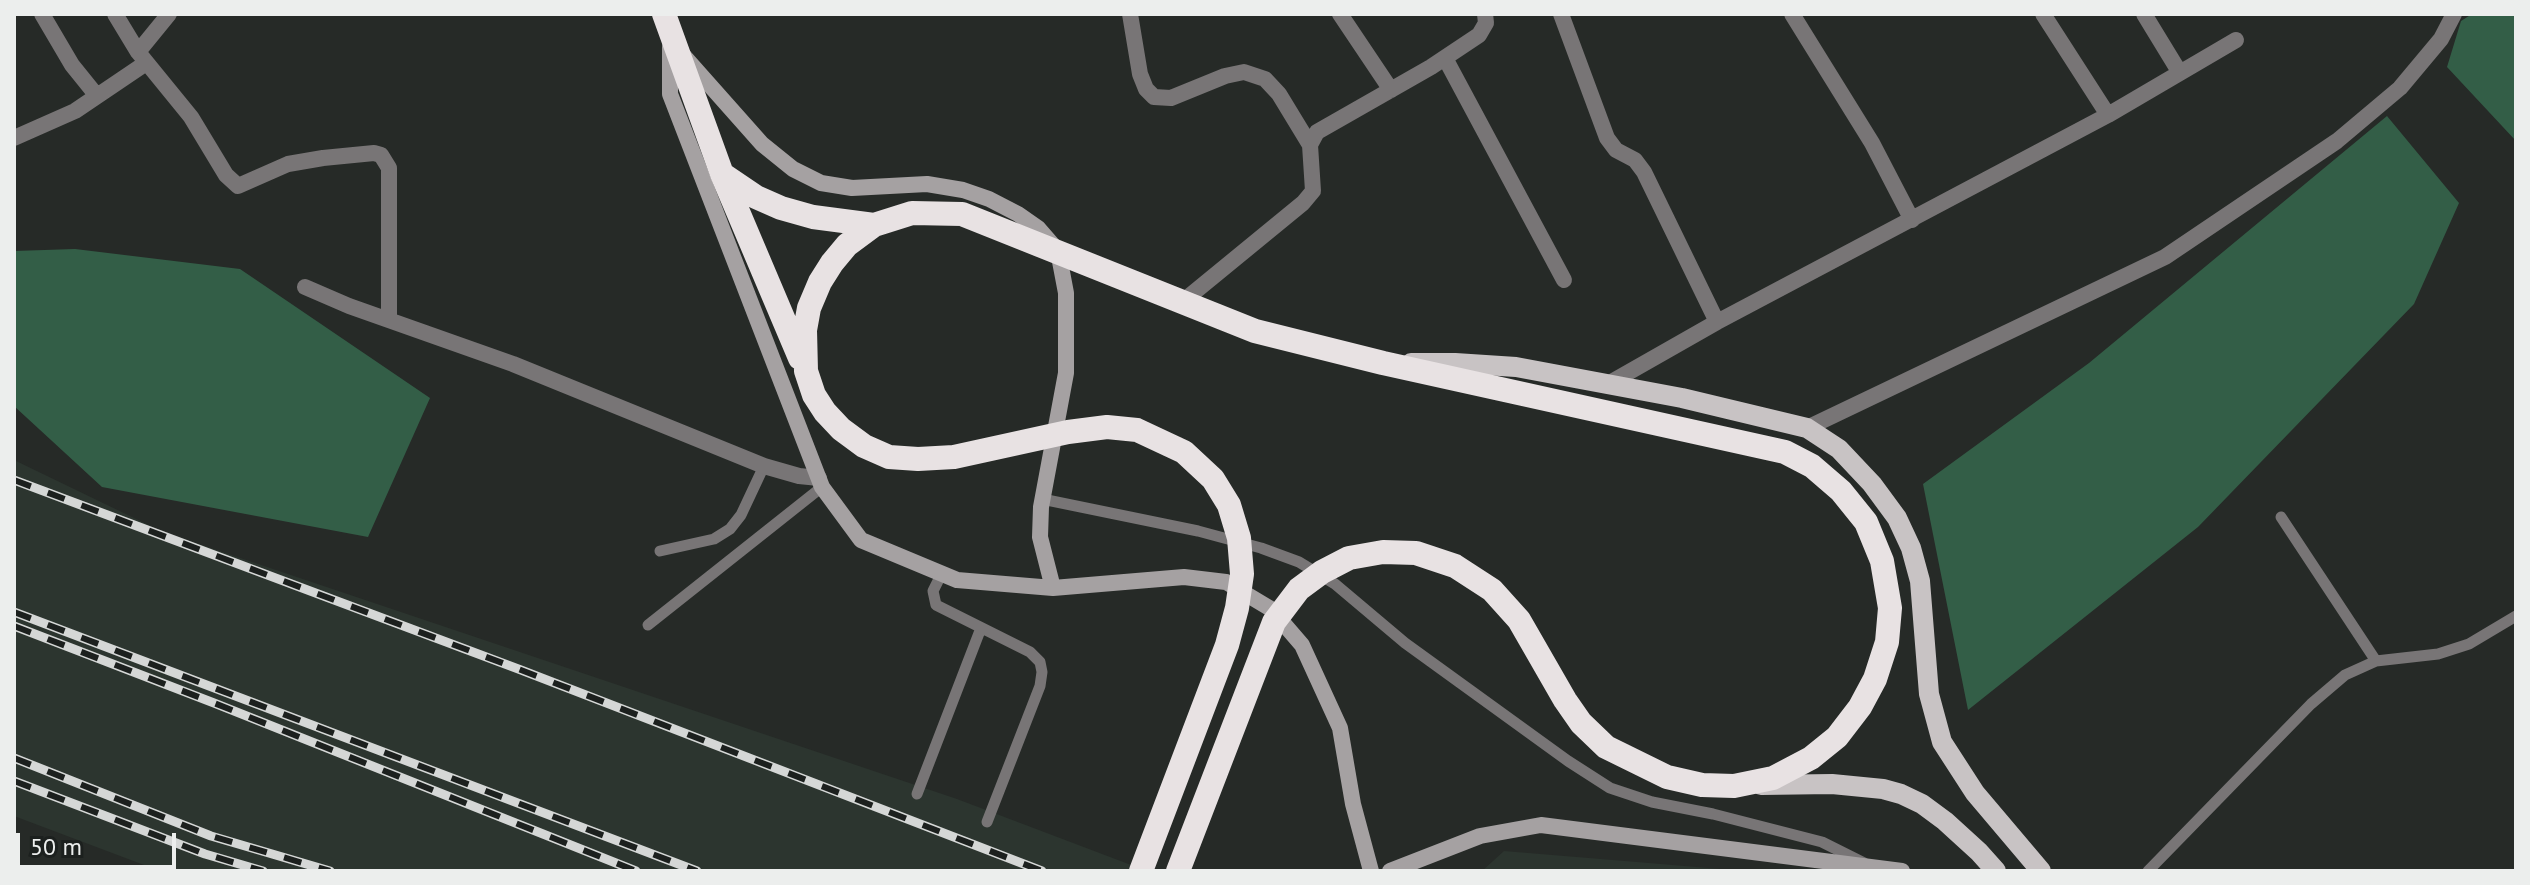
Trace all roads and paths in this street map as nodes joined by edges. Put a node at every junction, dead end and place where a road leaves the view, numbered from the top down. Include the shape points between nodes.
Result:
1 (42, 14) edge
2 (115, 14) edge
3 (169, 14) edge
4 (1130, 14) edge
5 (1340, 14) edge
6 (1485, 14) edge
7 (1561, 14) edge
8 (1792, 14) edge
9 (2043, 14) edge
10 (2144, 14) edge
11 (2454, 14) edge
12 (670, 32) edge
13 (2236, 40) dead end
14 (142, 58) junction
15 (1445, 58) junction
16 (2180, 73) junction
17 (1391, 90) junction
18 (97, 96) junction
19 (2108, 115) junction
20 (14, 138) edge
21 (1310, 145) junction
22 (722, 174) junction
23 (1912, 220) junction
24 (874, 225) junction
25 (1058, 251) junction
26 (1564, 280) dead end
27 (305, 287) dead end
28 (1181, 303) junction
29 (389, 319) junction
30 (1717, 322) junction
31 (1383, 363) junction
32 (806, 371) junction
33 (1608, 384) junction
34 (1807, 428) junction
35 (764, 466) junction
36 (820, 482) junction
37 (1042, 499) junction
38 (2281, 517) dead end
39 (660, 551) dead end
40 (942, 573) junction
41 (1053, 588) junction
42 (2516, 616) edge
43 (648, 625) dead end
44 (981, 628) junction
45 (2376, 661) junction
46 (1734, 786) junction
47 (917, 794) dead end
48 (987, 822) dead end
49 (1872, 867) junction
50 (1141, 871) edge
51 (1178, 871) edge
52 (1371, 871) edge
53 (1390, 871) edge
54 (1902, 871) edge
55 (1996, 871) edge
56 (2041, 871) edge
57 (2148, 871) edge

1 - 18 street
2 - 14 street
3 - 14 street
4 - 21 street via 1140,74 1154,97 1171,98 1244,72 1265,79 1279,94
5 - 17 street
6 - 15 street via 1479,35
7 - 30 street via 1607,138 1644,172
8 - 23 street via 1872,143
9 - 19 street
10 - 16 street
11 - 34 street via 2441,39 2400,88 2337,141 2165,257
12 - 22 highway
12 - 25 street via 762,144 793,169 821,183 852,188 927,184 963,190 1018,214
12 - 36 street via 670,94
13 - 16 street
14 - 18 street
14 - 29 street via 238,186 288,164 381,155 389,168
15 - 17 street
15 - 26 street
16 - 19 street
17 - 21 street via 1317,132
18 - 20 street
19 - 23 street
21 - 28 street via 1313,191
22 - 24 highway via 781,208
22 - 32 highway
23 - 30 street
24 - 25 highway via 912,213 962,214
24 - 32 highway via 847,245 820,282 805,330
25 - 28 highway
25 - 37 street via 1066,293 1066,373
27 - 29 street
28 - 31 highway via 1255,331
29 - 35 street
30 - 33 street
31 - 33 main road via 1481,364
31 - 46 highway via 1785,452 1841,491 1866,522 1882,561 1890,608 1887,642 1875,679 1837,737 1811,758 1773,778
32 - 50 highway via 814,395 841,429 889,457 954,457 1107,427 1163,440 1213,479 1229,505 1239,538 1242,574 1237,608
33 - 34 main road
34 - 56 main road via 1839,449 1897,518 1920,581 1929,694 1942,742 1975,793
35 - 36 street
35 - 39 lane via 730,529 714,539
36 - 40 street via 861,540
36 - 43 lane
37 - 41 street via 1040,537
37 - 49 lane via 1198,531 1299,562 1610,788 1822,842
38 - 45 lane
40 - 41 street via 957,580
40 - 44 lane via 933,591 936,605
41 - 52 street via 1184,577 1226,582 1271,609 1302,645 1340,728
42 - 45 lane via 2469,644 2438,654
44 - 47 lane
44 - 48 lane via 1030,652 1042,672
45 - 57 lane via 2345,675 2311,704
46 - 51 highway via 1667,777 1606,747 1581,723 1519,620 1492,590 1455,566 1416,553 1383,552 1349,558 1322,572 1299,589 1274,622
46 - 55 main road via 1832,784 1901,794 1945,821
49 - 53 street via 1541,825 1480,836
49 - 54 street

